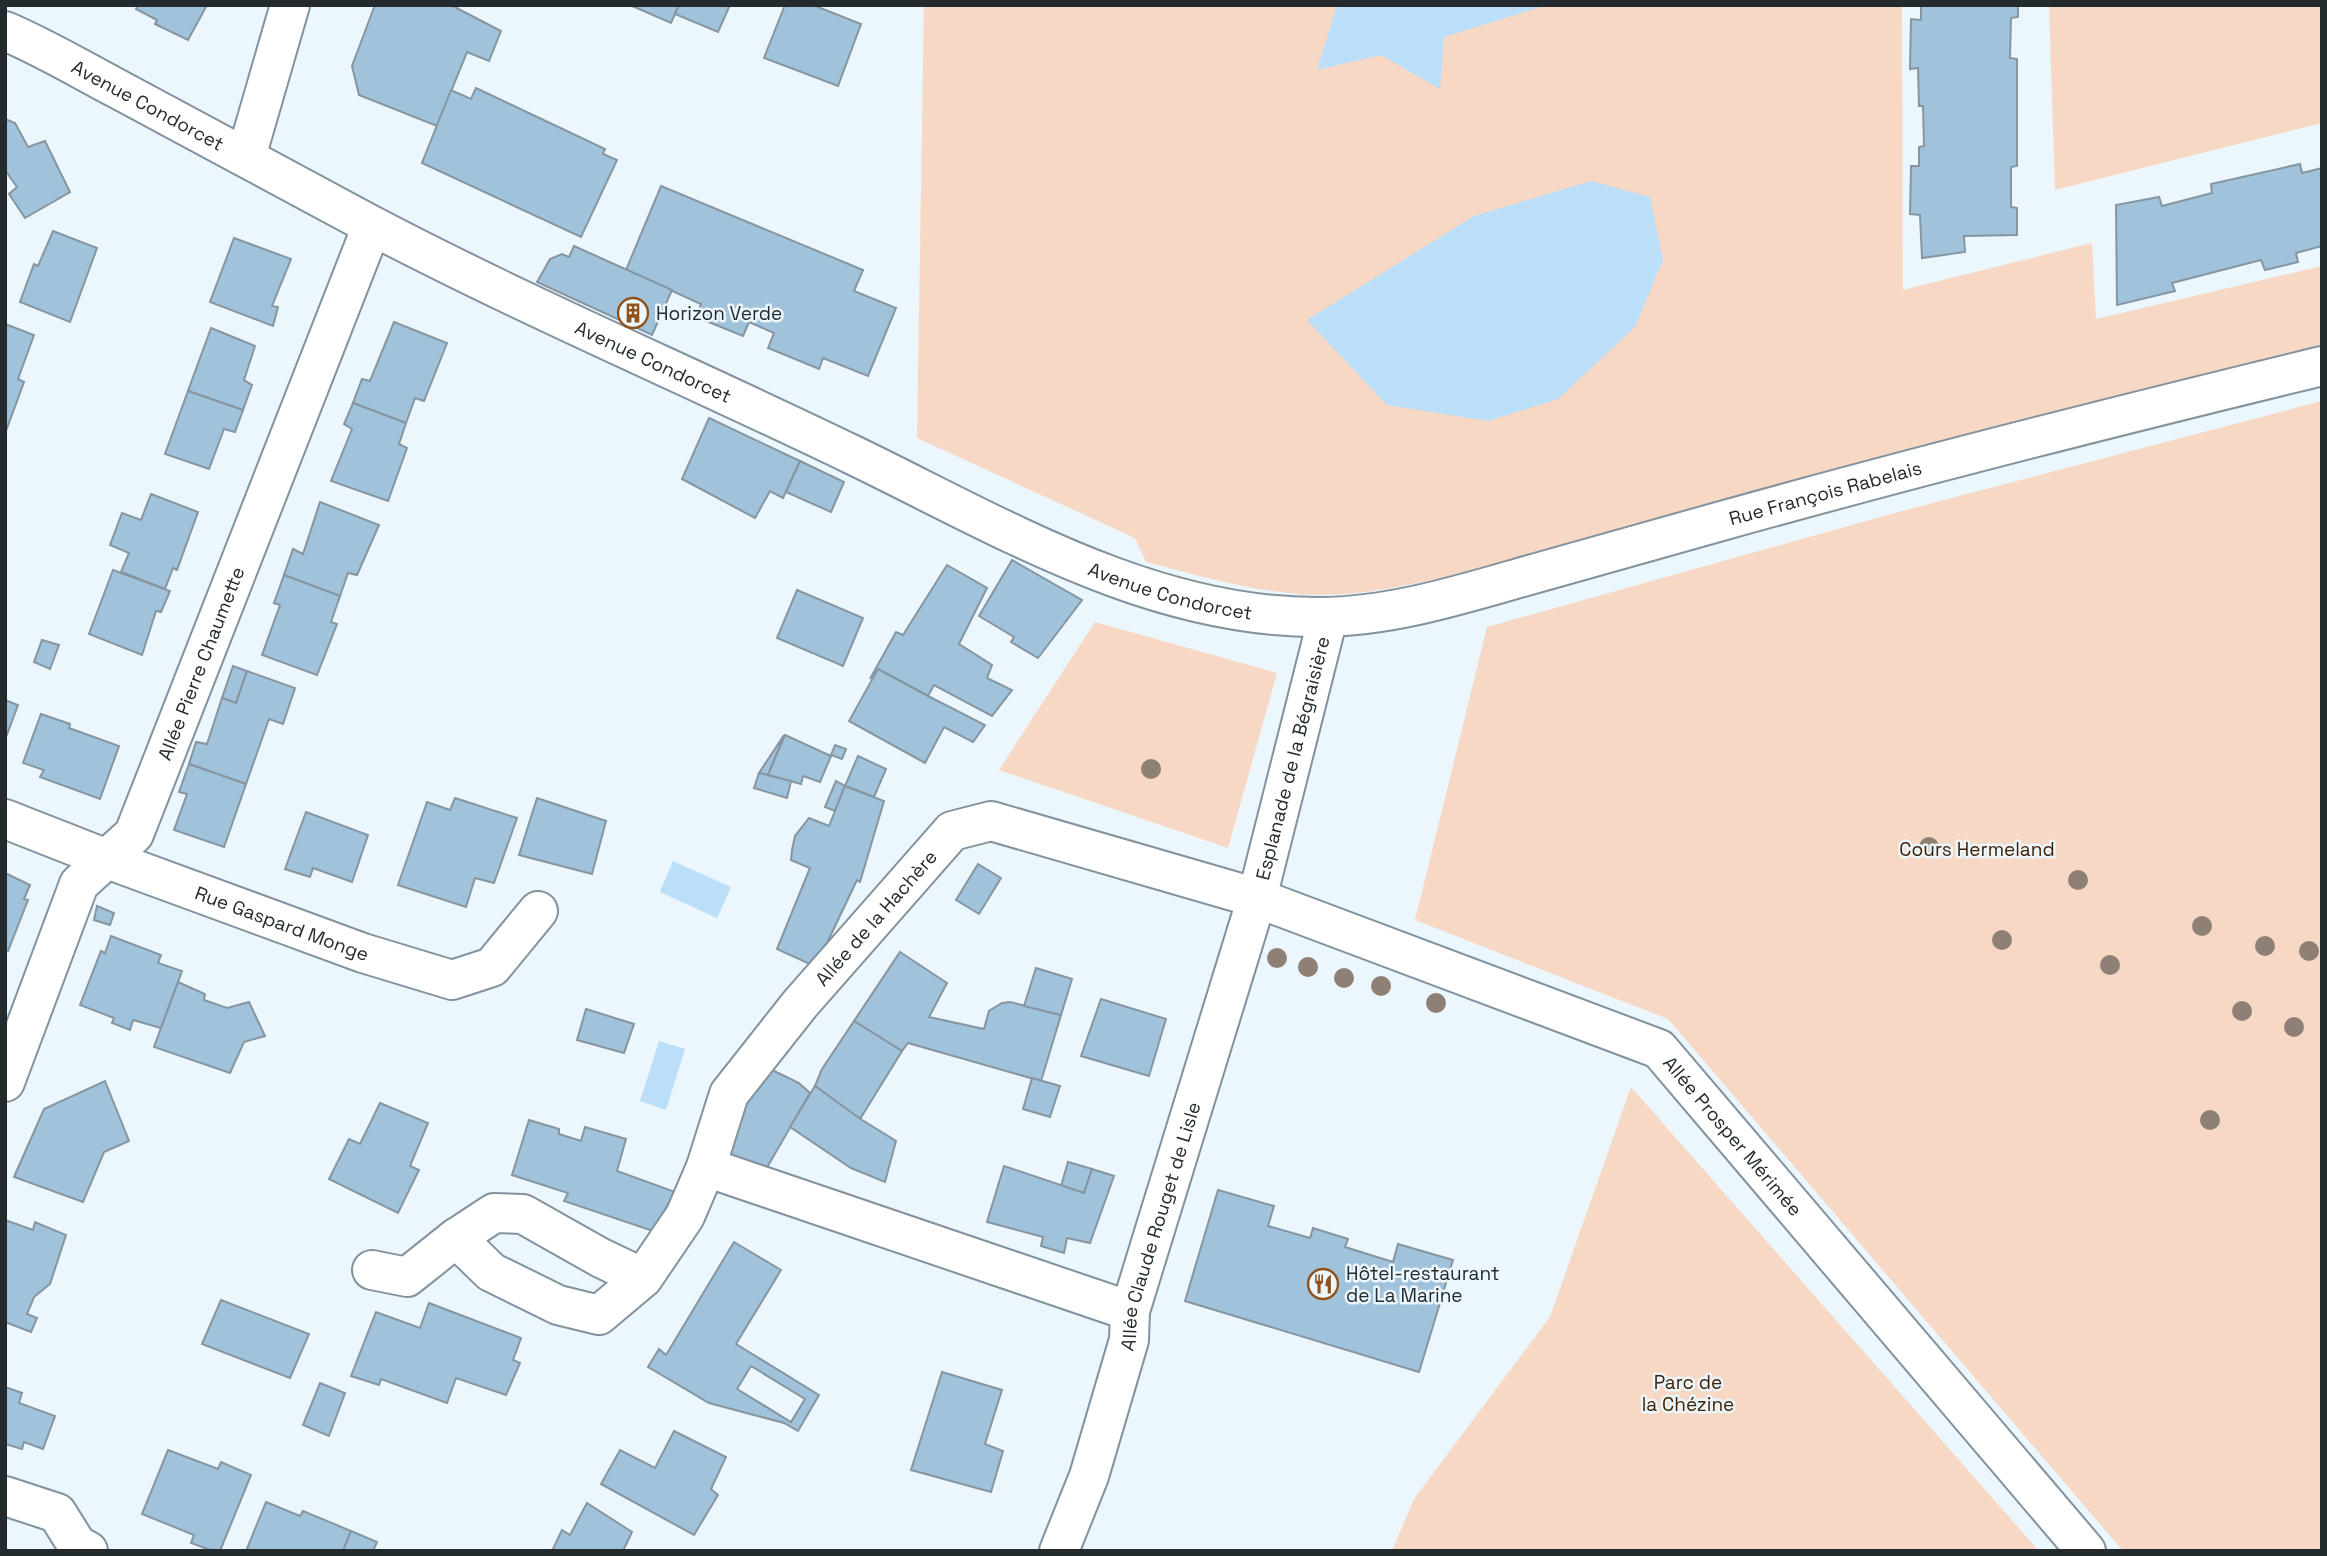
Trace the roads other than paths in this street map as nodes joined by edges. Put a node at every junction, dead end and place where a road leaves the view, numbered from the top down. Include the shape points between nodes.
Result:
1 (290, 5) edge
2 (5, 31) edge
3 (246, 157) junction
4 (372, 226) junction
5 (2322, 366) edge
6 (1328, 617) junction
7 (5, 819) edge
8 (107, 859) junction
9 (1257, 898) junction
10 (538, 911) dead end
11 (5, 1082) edge
12 (706, 1167) junction
13 (456, 1238) junction
14 (372, 1270) dead end
15 (643, 1278) junction
16 (1130, 1311) junction
17 (5, 1496) edge
18 (89, 1551) edge
19 (1059, 1551) edge
20 (2086, 1551) edge

1 - 3 street
2 - 3 street, Avenue Condorcet
3 - 4 street, Avenue Condorcet
4 - 6 street, Avenue Condorcet via 1086,568 1143,589 1243,612
4 - 8 street, Allée Pierre Chaumette via 134,834
5 - 6 street, Rue François Rabelais via 1788,503 1483,589 1379,612
6 - 9 street, Esplanade de la Bégraisière
7 - 8 street, Rue Gaspard Monge
8 - 10 street, Rue Gaspard Monge via 363,953 452,980 492,967
8 - 11 street, Allée Pierre Chaumette via 79,884
9 - 12 street, Allée de la Hachère via 991,821 951,831 800,1004 729,1094
9 - 16 street, Allée Claude Rouget de Lisle
9 - 20 street, Allée Prosper Mérimée via 1660,1049
12 - 15 street, Allée de la Hachère via 685,1216
12 - 16 street
13 - 14 street via 407,1277
13 - 15 street via 494,1213 523,1214
13 - 15 street, Allée de la Hachère via 491,1272 558,1305 599,1315
16 - 19 street, Allée Claude Rouget de Lisle via 1129,1340 1089,1476
17 - 18 street via 57,1513 77,1545

